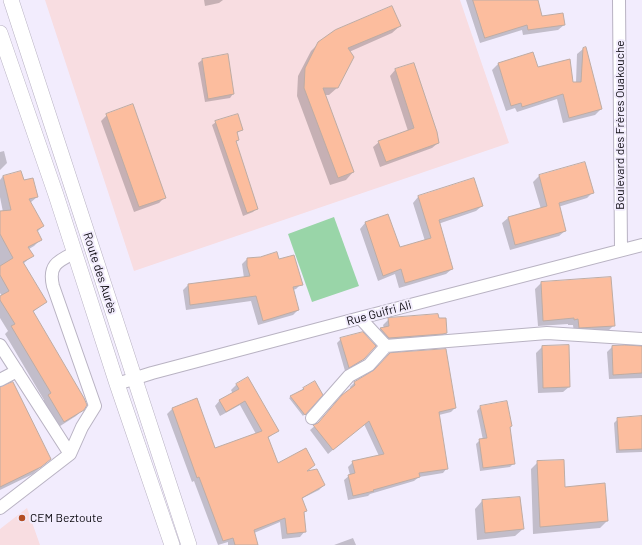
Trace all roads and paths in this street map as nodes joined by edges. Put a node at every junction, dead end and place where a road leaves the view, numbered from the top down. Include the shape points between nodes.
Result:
1 (11, 0) edge
2 (619, 0) edge
3 (0, 32) edge
4 (642, 245) edge
5 (621, 250) junction
6 (74, 253) junction
7 (360, 318) junction
8 (642, 339) edge
9 (0, 345) edge
10 (386, 346) junction
11 (16, 371) junction
12 (134, 379) junction
13 (0, 380) edge
14 (117, 384) junction
15 (312, 418) dead end
16 (70, 454) junction
17 (0, 508) edge
18 (172, 545) edge
19 (189, 545) edge

1 - 12 street, Route des Aurès
2 - 5 street, Boulevard des Frères Ouakouche
3 - 6 street, Route des Aurès
4 - 5 street, Rue Guifri Ali
5 - 7 street, Rue Guifri Ali
6 - 14 street, Route des Aurès
6 - 16 street via 60,260 51,276 95,406
7 - 10 street
7 - 12 street, Rue Guifri Ali
8 - 10 street via 546,333
9 - 11 street
10 - 15 street via 369,365 349,376
11 - 13 street
11 - 16 street
12 - 14 street, Rue Guifri Ali
12 - 19 street, Route des Aurès
14 - 18 street, Route des Aurès
16 - 17 street

